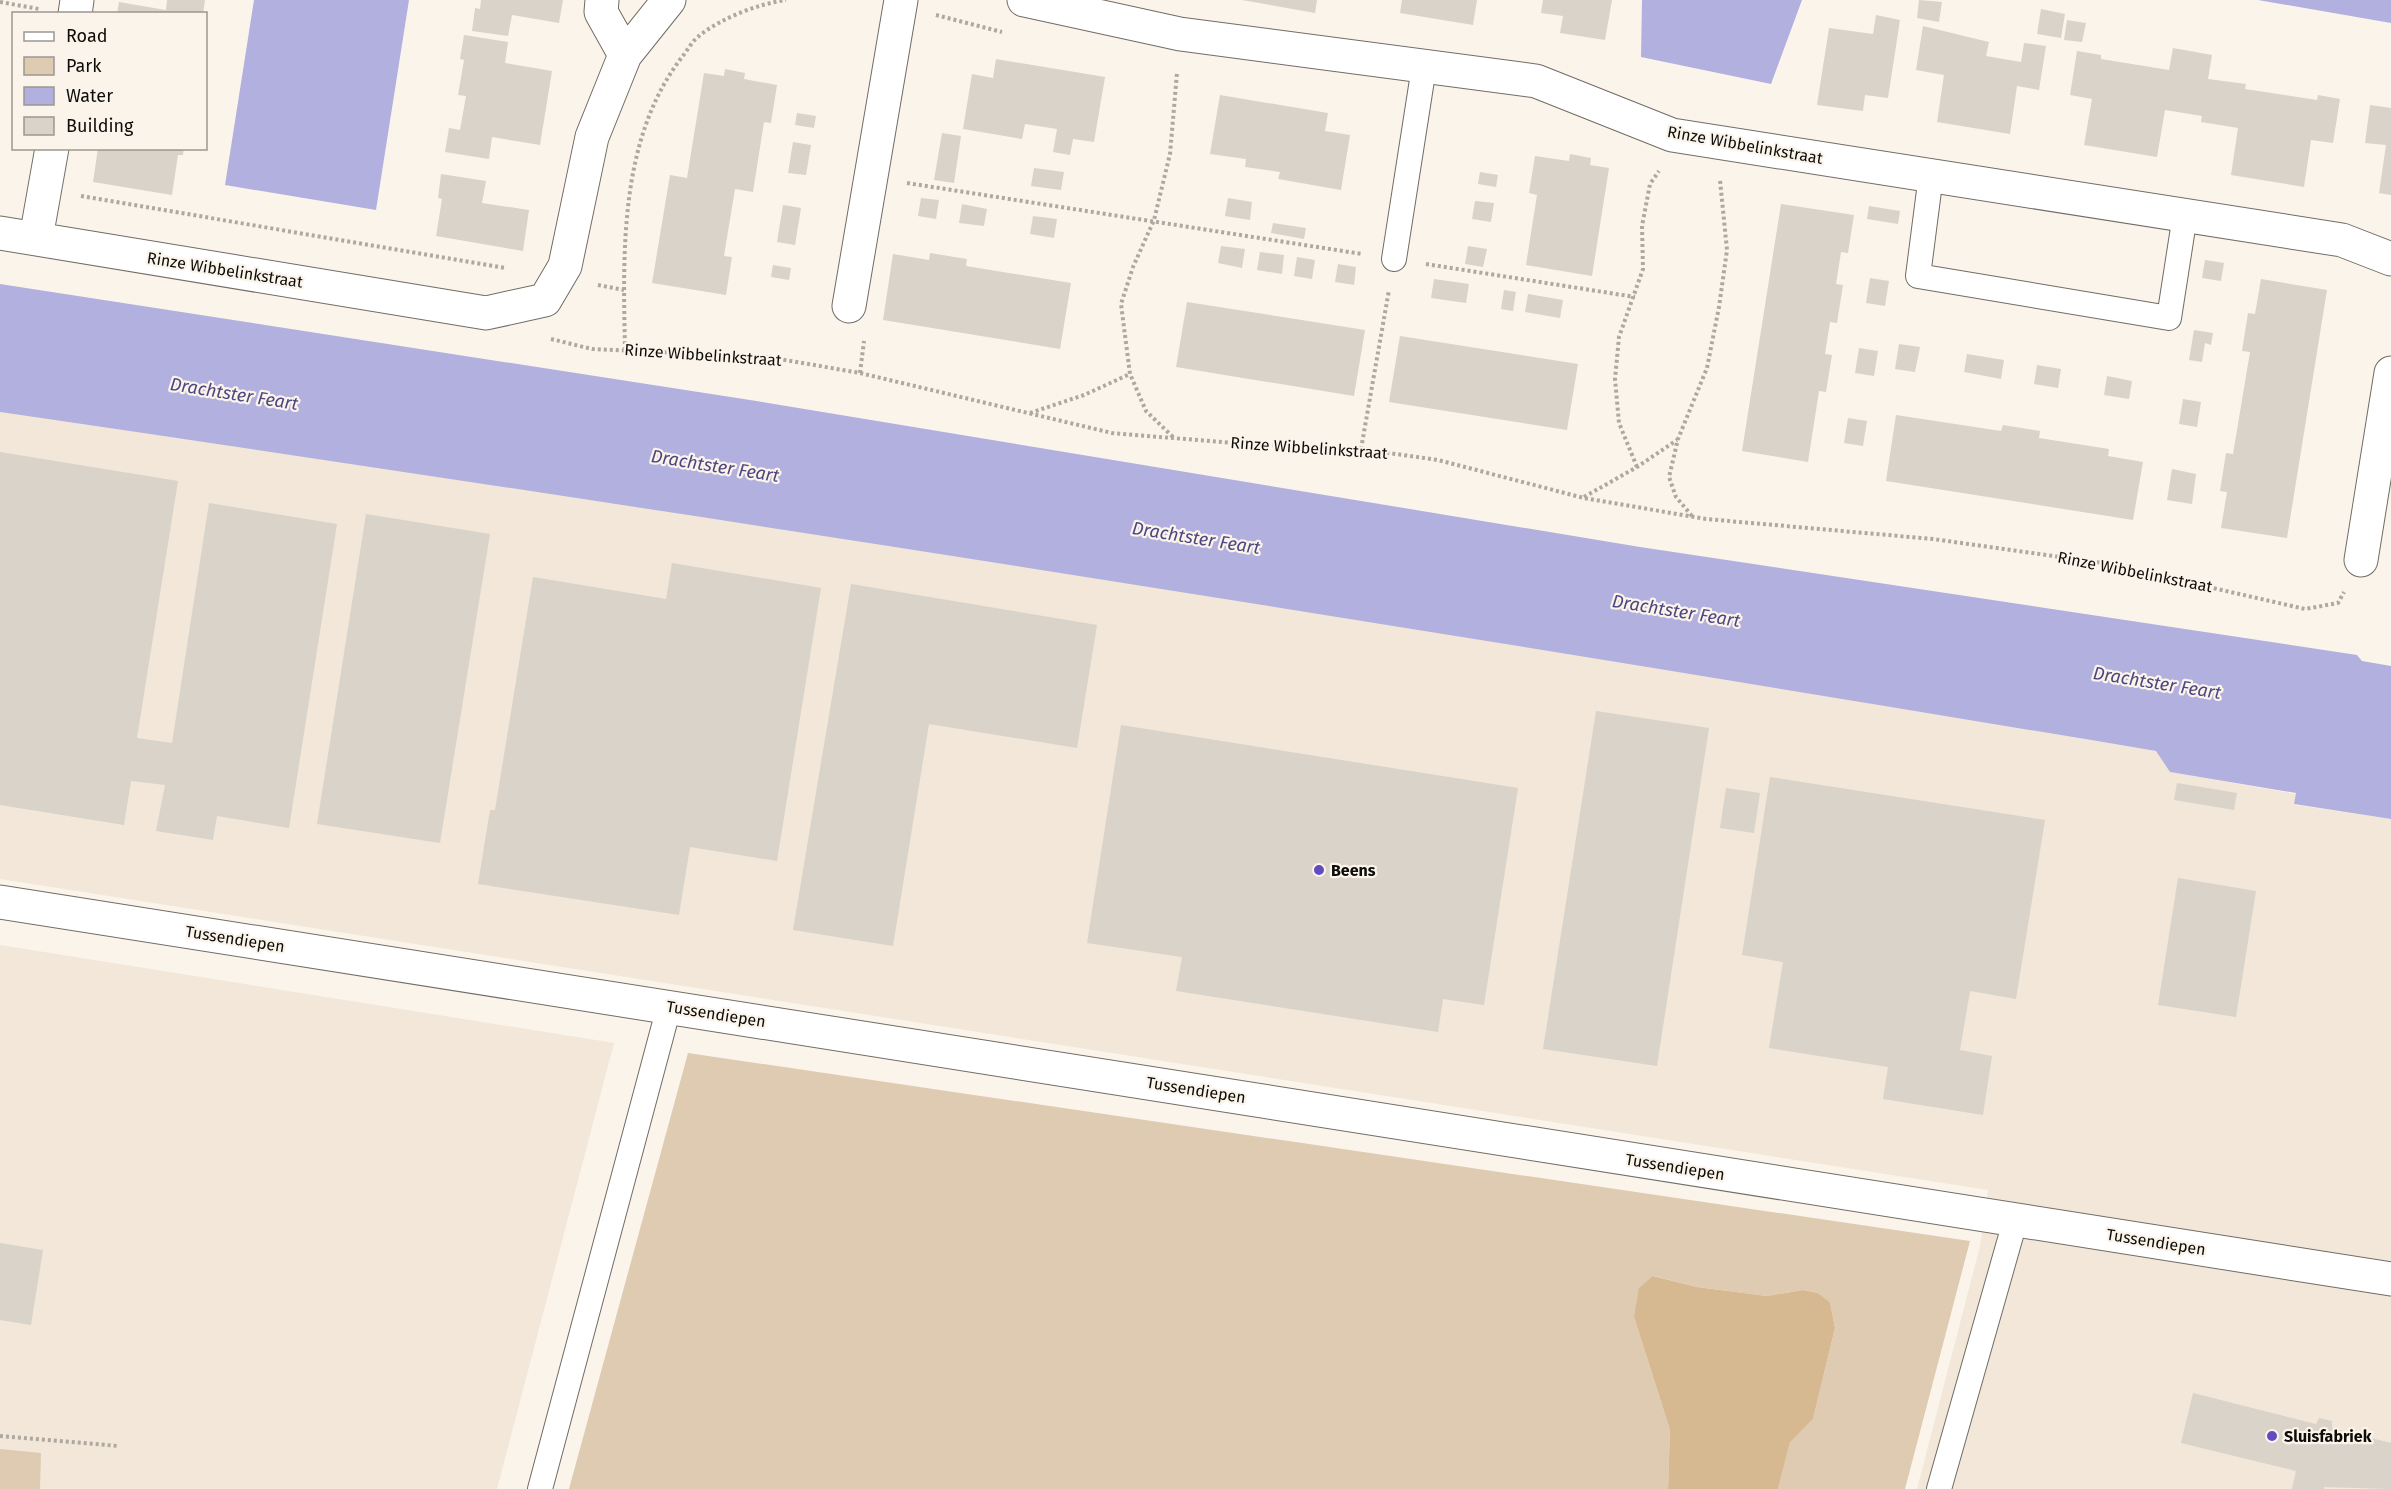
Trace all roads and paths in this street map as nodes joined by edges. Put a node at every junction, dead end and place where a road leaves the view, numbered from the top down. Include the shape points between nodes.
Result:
1 (602, 0) edge
2 (669, 0) edge
3 (786, 0) edge
4 (901, 0) edge
5 (1024, 0) edge
6 (1180, 34) junction
7 (625, 55) junction
8 (1424, 67) junction
9 (52, 150) edge
10 (1661, 167) dead end
11 (1931, 175) junction
12 (1720, 176) dead end
13 (871, 177) junction
14 (45, 190) junction
15 (2185, 215) junction
16 (1154, 220) junction
17 (0, 233) edge
18 (36, 238) junction
19 (1394, 259) junction
20 (2391, 259) edge
21 (559, 277) junction
22 (624, 290) junction
23 (1635, 297) junction
24 (849, 306) dead end
25 (542, 337) dead end
26 (625, 350) junction
27 (2391, 373) edge
28 (1130, 374) junction
29 (1029, 413) junction
30 (1174, 438) junction
31 (1678, 439) junction
32 (1362, 448) junction
33 (1638, 468) junction
34 (1584, 498) junction
35 (1692, 516) junction
36 (2361, 560) joint
37 (0, 902) edge
38 (669, 1007) junction
39 (2016, 1218) junction
40 (2391, 1279) edge
41 (0, 1436) edge
42 (118, 1446) dead end
43 (540, 1489) edge
44 (1939, 1489) edge

1 - 7 street via 601,12
2 - 7 street, Rinze Wibbelinkstraat
3 - 22 path via 756,5 698,36 664,80 637,154 623,252
4 - 13 street
5 - 6 street, Rinze Wibbelinkstraat
6 - 8 street, Rinze Wibbelinkstraat
6 - 16 path via 1170,154
7 - 21 street, Rinze Wibbelinkstraat via 592,137 566,266
8 - 11 street, Rinze Wibbelinkstraat via 1536,81 1672,135
8 - 19 lane
9 - 14 street
10 - 23 path via 1650,184 1642,226 1644,269
11 - 15 street, Rinze Wibbelinkstraat
11 - 15 lane via 1917,276 2169,318
12 - 31 path via 1726,250 1719,307 1707,368
13 - 16 path
13 - 24 street
14 - 18 street
14 - 21 path
15 - 20 street, Rinze Wibbelinkstraat via 2342,240
16 - 19 path
16 - 28 path via 1121,304
17 - 18 street, Rinze Wibbelinkstraat
18 - 21 street, Rinze Wibbelinkstraat via 486,313 545,300
19 - 23 path
19 - 32 path
21 - 22 path
22 - 26 path
23 - 33 path via 1619,337 1615,379 1619,423
25 - 26 path, Rinze Wibbelinkstraat via 592,349
26 - 29 path, Rinze Wibbelinkstraat via 768,357 860,373
27 - 36 street
28 - 29 path via 1084,395
28 - 30 path via 1146,411
29 - 30 path, Rinze Wibbelinkstraat via 1112,433
30 - 32 path, Rinze Wibbelinkstraat
31 - 33 path
31 - 35 path via 1669,477 1676,497
32 - 34 path, Rinze Wibbelinkstraat via 1438,460
33 - 34 path
34 - 35 path, Rinze Wibbelinkstraat
35 - 36 path, Rinze Wibbelinkstraat via 1933,539 2103,563 2305,609 2338,603
37 - 38 street, Tussendiepen
38 - 39 street, Tussendiepen via 1747,1179
38 - 43 lane
39 - 40 street, Tussendiepen
39 - 44 lane
41 - 42 path

